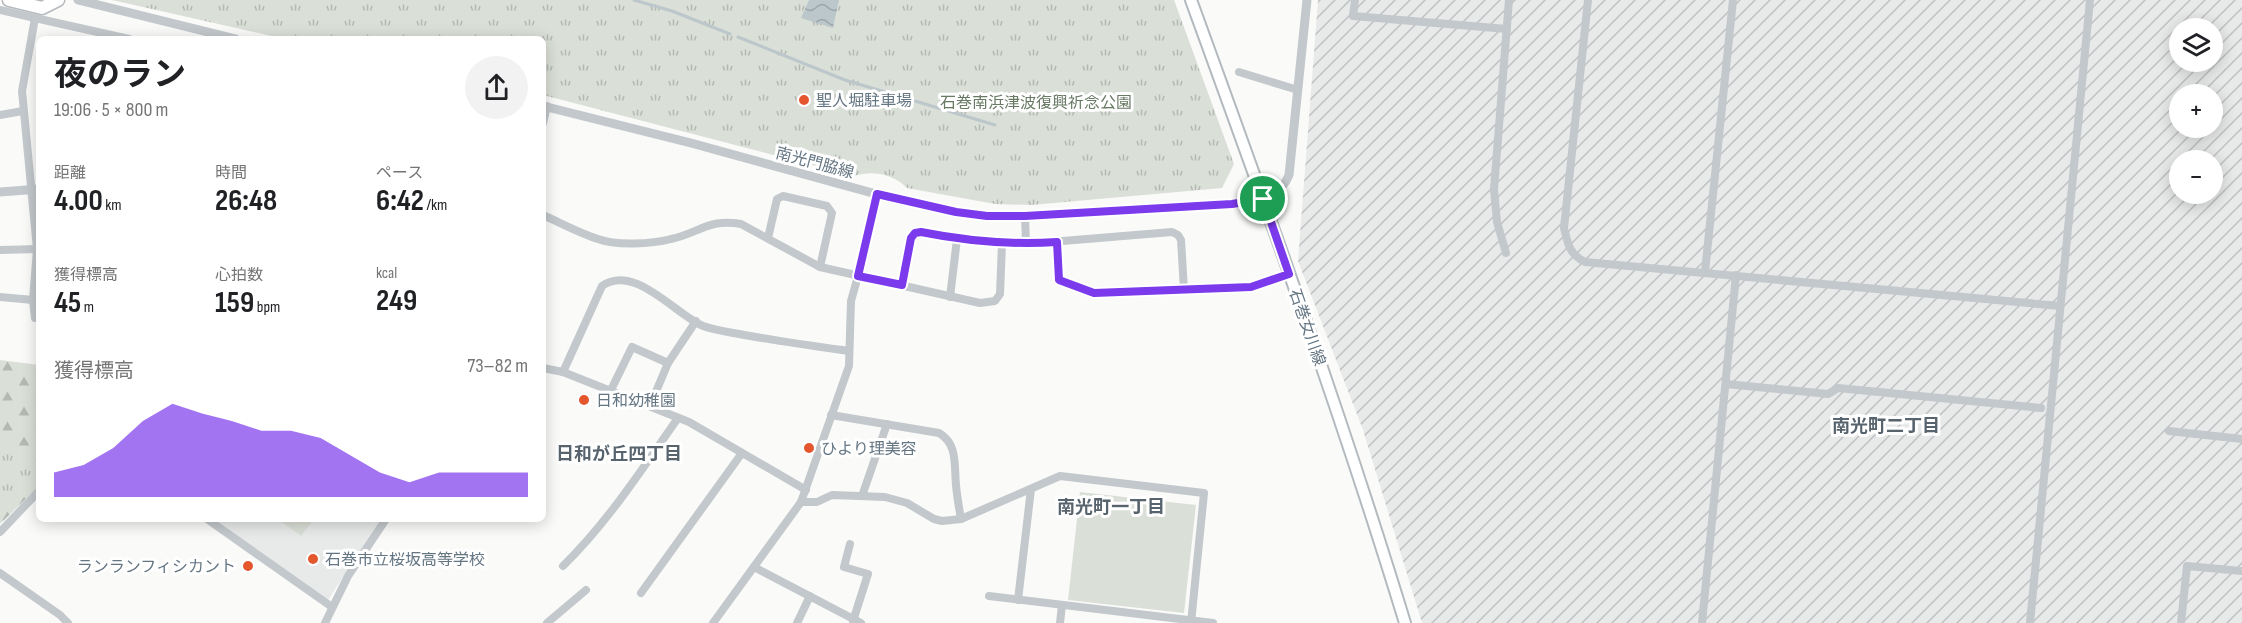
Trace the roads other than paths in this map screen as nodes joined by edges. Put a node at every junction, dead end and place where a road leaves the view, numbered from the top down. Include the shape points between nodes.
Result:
1 (9, 0) edge
2 (58, 0) edge
3 (78, 0) edge
4 (1191, 0) edge
5 (1307, 0) edge
6 (1355, 0) edge
7 (1509, 0) edge
8 (1588, 0) edge
9 (1733, 0) edge
10 (2090, 0) edge
11 (0, 10) edge
12 (35, 18) junction
13 (1507, 29) junction
14 (116, 36) edge
15 (224, 36) edge
16 (1239, 72) dead end
17 (1298, 90) junction
18 (546, 106) edge
19 (23, 111) junction
20 (0, 115) edge
21 (35, 189) edge
22 (0, 192) edge
23 (877, 194) junction
24 (1263, 199) junction
25 (36, 209) edge
26 (546, 216) edge
27 (1025, 216) junction
28 (768, 238) junction
29 (957, 239) junction
30 (1057, 242) junction
31 (1002, 243) junction
32 (1026, 244) junction
33 (36, 249) edge
34 (0, 250) edge
35 (1506, 253) dead end
36 (820, 267) junction
37 (36, 269) edge
38 (1705, 272) junction
39 (1289, 274) junction
40 (1736, 275) junction
41 (858, 276) junction
42 (902, 285) junction
43 (1184, 290) junction
44 (0, 297) edge
45 (950, 297) junction
46 (33, 300) junction
47 (2060, 306) junction
48 (36, 318) edge
49 (696, 321) junction
50 (849, 351) junction
51 (668, 363) junction
52 (546, 369) edge
53 (563, 372) junction
54 (1726, 384) junction
55 (610, 390) junction
56 (650, 406) junction
57 (2041, 408) dead end
58 (831, 415) junction
59 (678, 418) junction
60 (887, 424) junction
61 (2169, 431) dead end
62 (2242, 439) edge
63 (742, 453) junction
64 (1031, 489) junction
65 (806, 490) junction
66 (36, 494) edge
67 (862, 496) junction
68 (801, 502) junction
69 (961, 519) junction
70 (211, 522) edge
71 (384, 522) edge
72 (0, 532) edge
73 (850, 544) dead end
74 (563, 566) dead end
75 (754, 567) junction
76 (2242, 571) edge
77 (0, 573) edge
78 (586, 590) dead end
79 (641, 593) dead end
80 (810, 596) junction
81 (988, 596) dead end
82 (1018, 600) junction
83 (1062, 605) junction
84 (332, 606) junction
85 (60, 619) edge
86 (856, 622) edge
87 (1191, 622) edge
88 (68, 623) edge
89 (325, 623) edge
90 (547, 623) edge
91 (713, 623) edge
92 (797, 623) edge
93 (1060, 623) edge
94 (1213, 623) edge
95 (1405, 623) edge
96 (1702, 623) edge
97 (2030, 623) edge
98 (2181, 623) edge

1 - 2 main road via 42,8
3 - 15 street
4 - 24 main road, 石巻女川線
5 - 17 street
6 - 13 street via 1353,16
7 - 13 street
8 - 38 street via 1564,228 1569,246 1575,257 1585,262
9 - 38 street
10 - 47 street
11 - 12 street
12 - 14 street
12 - 19 street via 22,84
13 - 35 street via 1494,189 1497,222
16 - 17 street
17 - 24 street via 1289,175 1281,189
18 - 23 street, 南光門脇線
19 - 20 street
19 - 21 street
21 - 22 street
21 - 25 street
23 - 27 street, 南光門脇線 via 956,212
23 - 41 street
24 - 27 street, 南光門脇線
24 - 39 main road, 石巻女川線
26 - 28 street via 598,240 614,243 669,240 713,223 728,222
27 - 32 street
28 - 36 street
28 - 36 street via 777,199 783,196 827,206 832,213
29 - 31 street
29 - 42 street via 915,233
29 - 45 street
30 - 32 street
30 - 43 street via 1059,280 1094,293
30 - 43 street via 1172,232 1181,240
31 - 32 street
31 - 45 street via 1000,294 995,301 980,303
33 - 34 street
36 - 41 street
37 - 46 street
38 - 40 street
39 - 43 street via 1251,287
39 - 95 main road, 石巻女川線 via 1377,527
40 - 47 street
40 - 54 street
41 - 42 street
41 - 50 street via 851,301
42 - 45 street
44 - 46 street
46 - 48 street
47 - 97 street
49 - 50 street via 731,333
49 - 51 street
49 - 53 street via 626,279 607,282
50 - 58 street via 846,375
51 - 55 street via 632,347
51 - 56 street
52 - 53 street
53 - 55 street
54 - 57 street via 1828,394 1838,388
54 - 96 street
55 - 56 street
56 - 59 street
58 - 60 street
58 - 65 street
59 - 63 street
59 - 74 street via 586,545
60 - 67 street
60 - 69 street via 939,432 946,437 954,456
61 - 62 street
63 - 65 street
63 - 79 street
64 - 69 street
64 - 82 street
64 - 87 street via 1060,476 1204,493
65 - 68 street
66 - 72 street
67 - 68 street via 832,495 817,502
67 - 69 street via 907,503 934,519
68 - 75 street
70 - 84 street
71 - 84 street
73 - 86 street via 844,567 867,574
75 - 80 street
75 - 91 street
76 - 98 street via 2187,566
77 - 85 street
78 - 90 street
80 - 86 street
80 - 92 street
81 - 82 street
82 - 83 street
83 - 87 street
83 - 93 street
84 - 89 street
85 - 88 street
87 - 94 street

